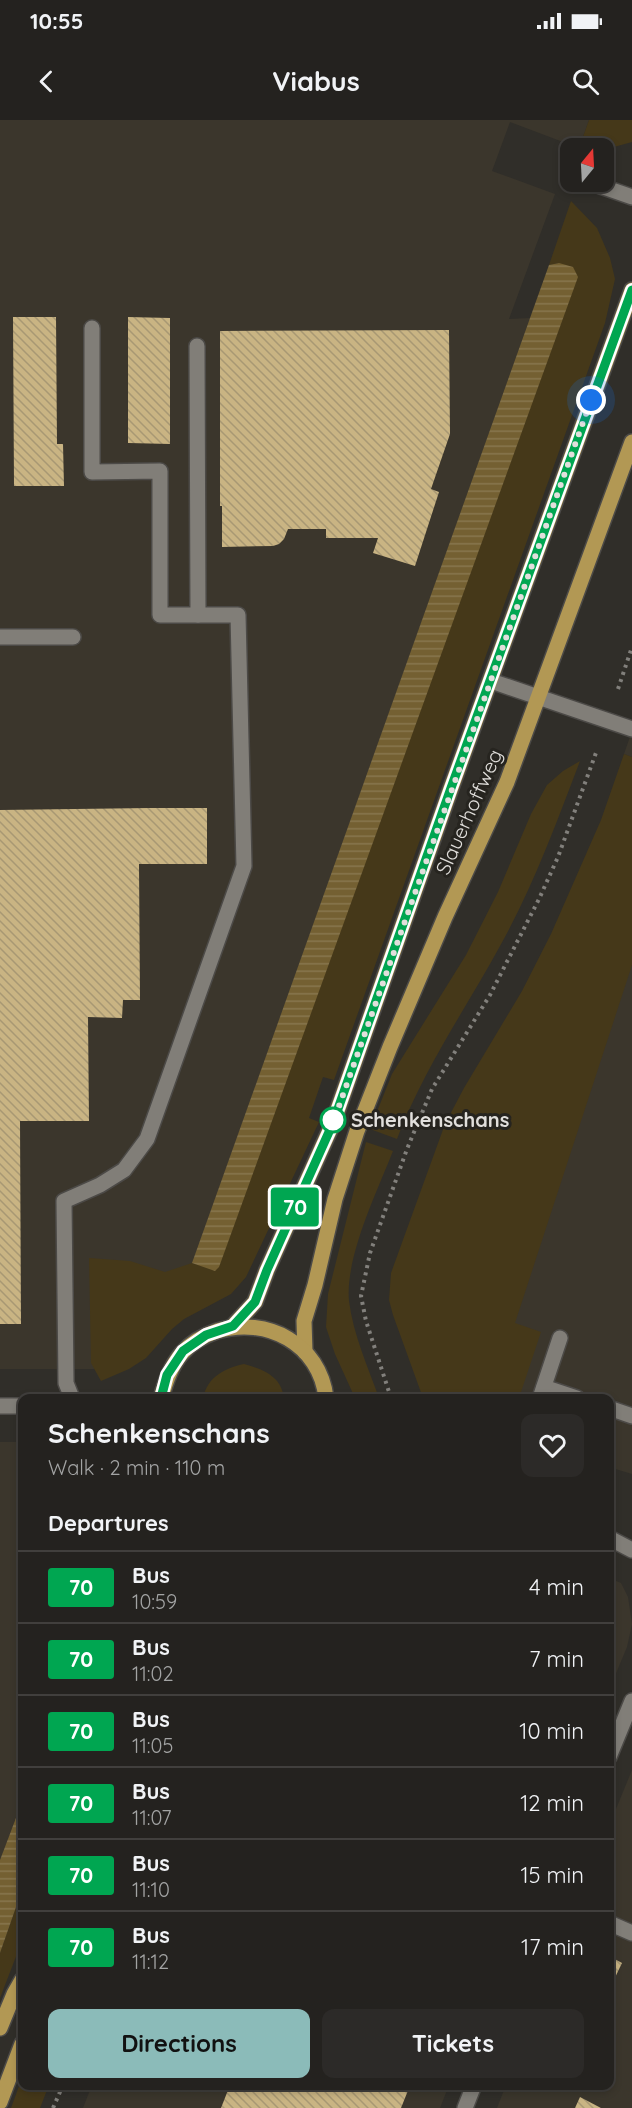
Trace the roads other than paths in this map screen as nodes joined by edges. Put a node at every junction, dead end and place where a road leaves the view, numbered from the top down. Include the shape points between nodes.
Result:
1 (614, 191) edge
2 (632, 197) edge
3 (632, 290) edge
4 (92, 328) dead end
5 (197, 346) dead end
6 (632, 442) edge
7 (198, 615) junction
8 (0, 637) edge
9 (74, 638) dead end
10 (491, 681) junction
11 (540, 698) junction
12 (632, 729) edge
13 (233, 1326) junction
14 (560, 1338) dead end
15 (305, 1352) junction
16 (542, 1393) edge
17 (70, 1394) edge
18 (162, 1394) edge
19 (325, 1394) edge
20 (0, 1406) edge
21 (18, 1406) edge
22 (614, 1410) edge
23 (632, 1416) edge
24 (614, 1541) edge
25 (632, 1550) edge
26 (632, 1701) edge
27 (614, 1745) edge
28 (614, 1925) edge
29 (632, 1933) edge
30 (18, 1987) edge
31 (0, 2028) edge
32 (18, 2055) edge
33 (472, 2090) edge
34 (0, 2102) edge
35 (465, 2108) edge

1 - 2 street
3 - 10 main road, Slauerhoffweg
4 - 7 street via 92,472 160,471 160,615
5 - 7 street
6 - 11 main road, Slauerhoffweg
7 - 17 street via 238,615 244,866 147,1140 124,1170 64,1201 66,1383
8 - 9 street
10 - 11 street
10 - 13 main road, Slauerhoffweg via 333,1123 255,1302
11 - 12 street
11 - 15 main road, Slauerhoffweg via 357,1131 304,1321
13 - 15 main road via 272,1330
13 - 18 main road via 206,1335 183,1351 167,1375
14 - 16 street
15 - 19 main road via 318,1370
20 - 21 street
22 - 23 street
24 - 25 street
26 - 27 street
28 - 29 street
30 - 31 main road
32 - 34 main road
33 - 35 street

